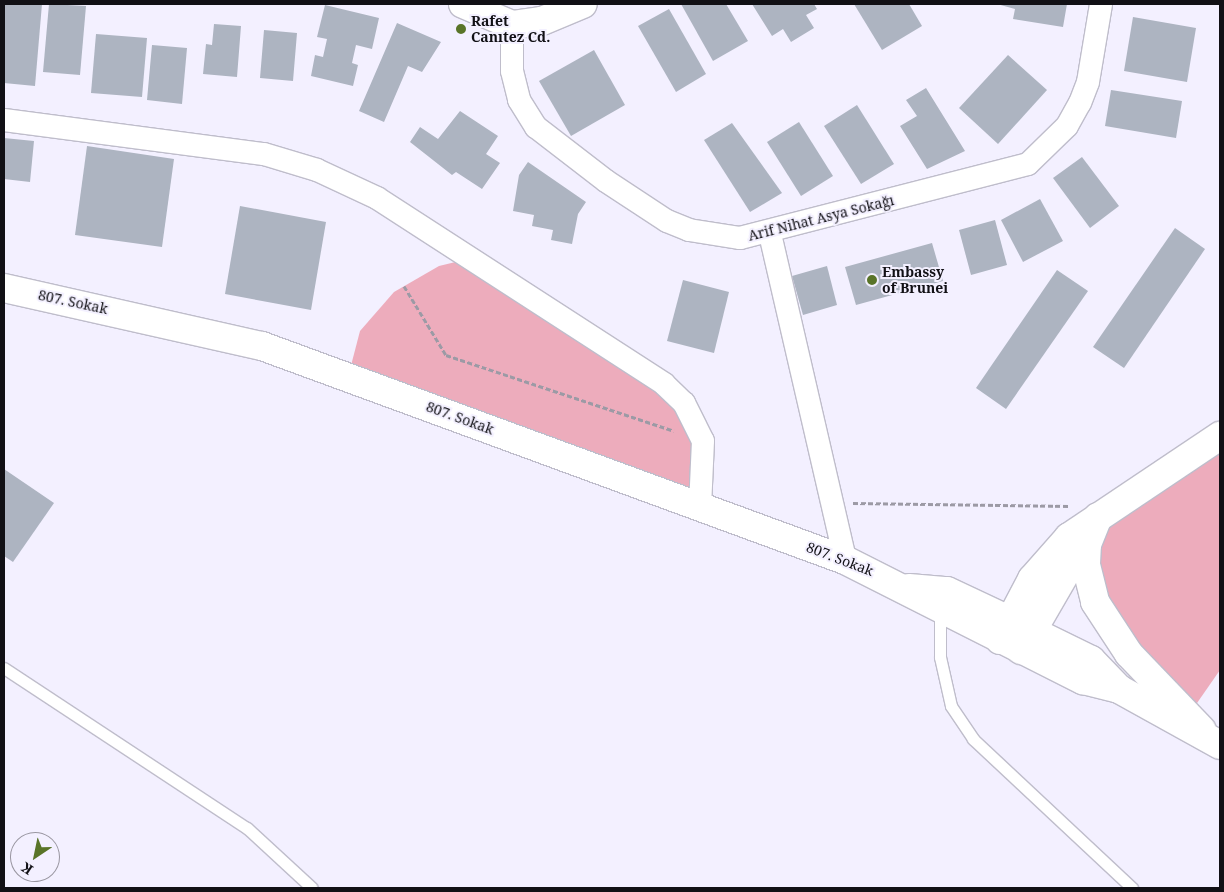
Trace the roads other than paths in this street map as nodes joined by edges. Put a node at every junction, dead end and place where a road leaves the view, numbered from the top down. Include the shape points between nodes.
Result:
1 (463, 4) edge
2 (583, 4) edge
3 (1101, 4) edge
4 (512, 26) junction
5 (4, 120) edge
6 (770, 234) junction
7 (4, 288) edge
8 (1220, 436) edge
9 (700, 507) junction
10 (1087, 512) junction
11 (845, 560) junction
12 (905, 587) junction
13 (940, 610) junction
14 (1016, 635) junction
15 (4, 668) edge
16 (1214, 741) edge
17 (312, 888) edge
18 (1132, 888) edge

1 - 4 main road
2 - 4 main road via 542,21
3 - 6 street, Arif Nihat Asya Sokağı via 1088,82 1080,103 1067,126 1028,164
4 - 6 street, Arif Nihat Asya Sokağı via 512,71 519,100 552,141 667,221 715,236
5 - 9 street via 264,154 350,184 414,220 664,384 684,403 703,441
6 - 11 street
7 - 9 main road, 807. Sokak via 262,346
8 - 10 main road
9 - 11 main road, 807. Sokak
10 - 14 main road
10 - 16 main road via 1086,564 1095,602 1130,654
11 - 12 main road, 807. Sokak
12 - 13 main road, 807. Sokak
12 - 14 main road, 807. Sokak via 947,591
13 - 14 main road, 807. Sokak
13 - 18 lane via 940,657 950,706 973,739
14 - 16 main road, 807. Sokak via 1091,660 1119,688
15 - 17 lane via 247,828

